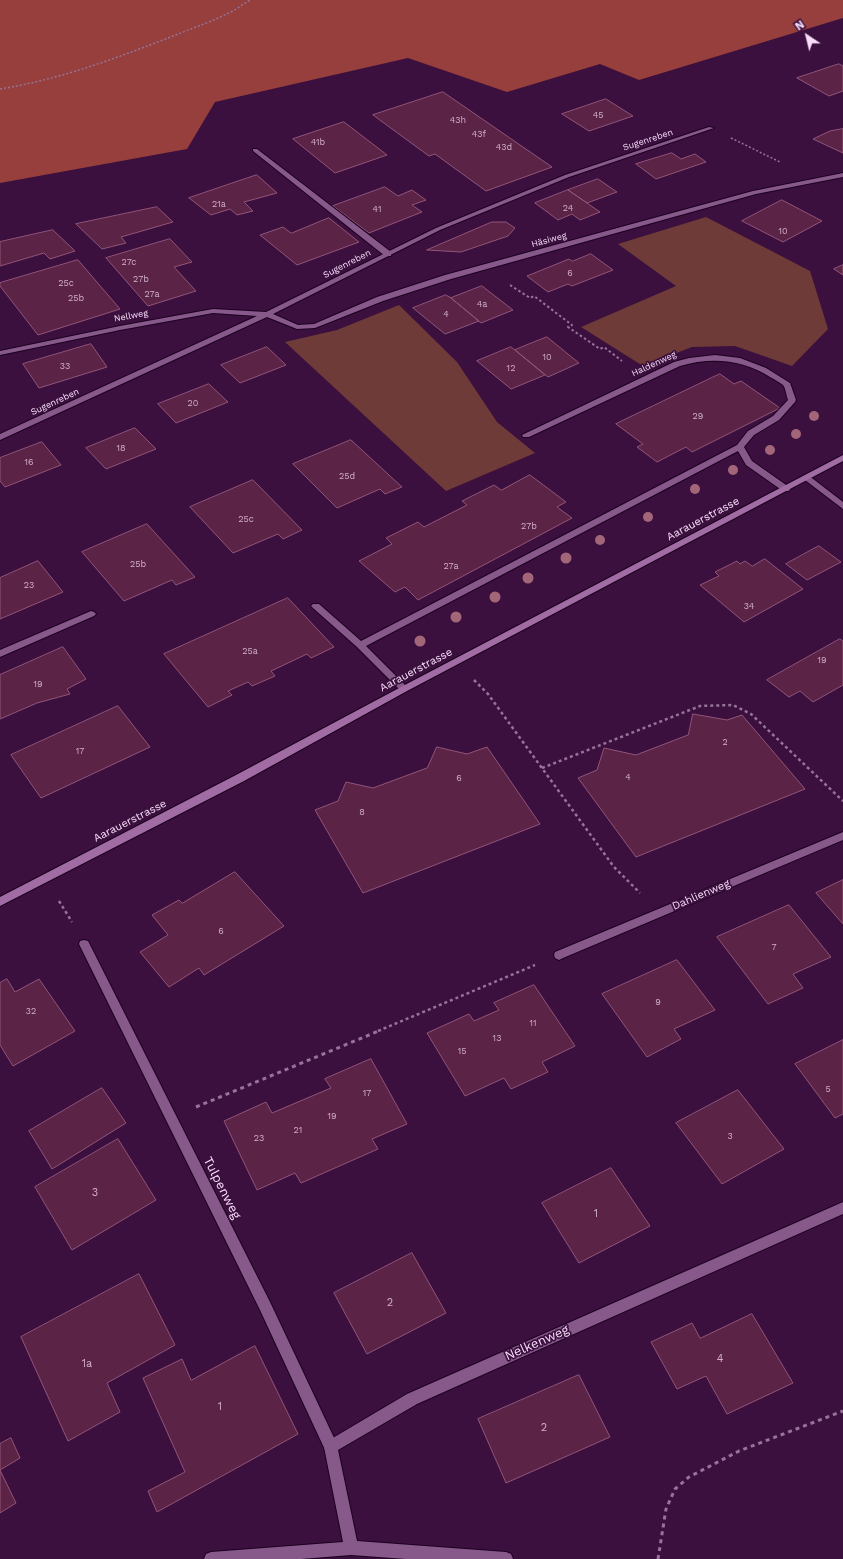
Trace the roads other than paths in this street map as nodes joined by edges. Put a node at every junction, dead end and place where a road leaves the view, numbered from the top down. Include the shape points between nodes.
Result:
1 (712, 128) dead end
2 (255, 150) dead end
3 (843, 175) edge
4 (388, 254) junction
5 (267, 314) junction
6 (0, 353) edge
7 (526, 435) dead end
8 (0, 437) edge
9 (740, 447) junction
10 (843, 458) edge
11 (808, 478) junction
12 (786, 489) junction
13 (843, 506) edge
14 (316, 606) dead end
15 (90, 614) dead end
16 (360, 645) junction
17 (0, 654) edge
18 (404, 689) junction
19 (843, 836) edge
20 (0, 902) edge
21 (84, 944) road end
22 (559, 954) road end
23 (843, 1208) edge
24 (331, 1447) junction
25 (351, 1548) junction
26 (211, 1559) edge
27 (506, 1559) edge

1 - 4 street, Sugenreben via 567,176 438,229
2 - 4 street
3 - 5 street, Häsiweg via 755,192 448,277 380,299 315,326 297,327
4 - 5 street, Sugenreben
5 - 6 street, Nellweg via 213,311
5 - 8 street, Sugenreben
7 - 9 street, Haldenweg via 677,364 692,359 730,358 754,364 772,374 787,385 792,400 776,418 751,433
9 - 12 street via 749,464
9 - 16 street
10 - 11 main road, Aarauerstrasse
11 - 12 main road, Aarauerstrasse
11 - 13 street
12 - 18 main road, Aarauerstrasse
14 - 16 street
15 - 17 street
16 - 18 street
18 - 20 main road, Aarauerstrasse via 240,778
19 - 22 street, Dahlienweg
21 - 24 street, Tulpenweg via 265,1306
23 - 24 street, Nelkenweg via 412,1399
24 - 25 street
25 - 26 street
25 - 27 street

